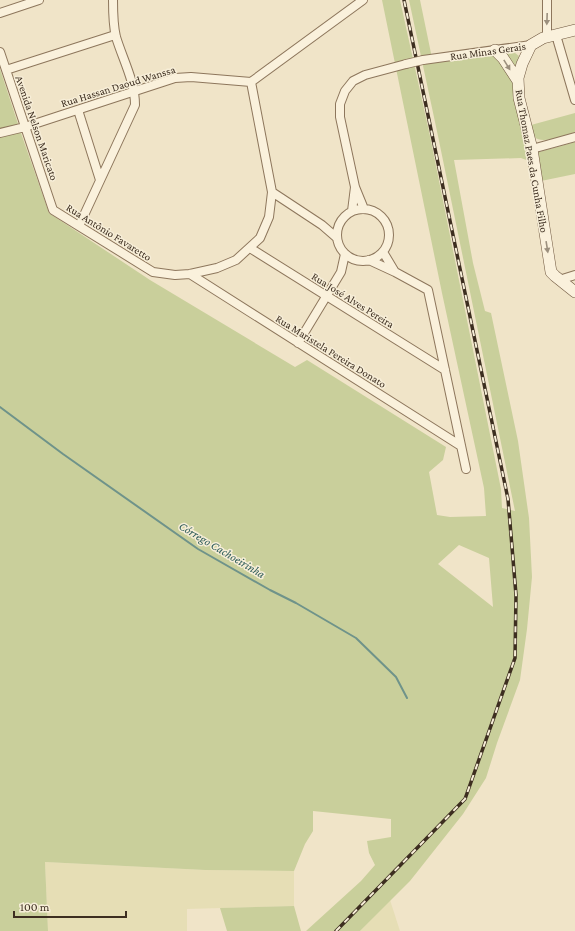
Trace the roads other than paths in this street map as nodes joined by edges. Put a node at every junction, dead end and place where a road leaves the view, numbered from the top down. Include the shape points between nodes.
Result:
1 (39, 0) edge
2 (113, 0) edge
3 (363, 0) edge
4 (547, 0) edge
5 (0, 13) edge
6 (575, 30) edge
7 (116, 35) junction
8 (551, 36) junction
9 (531, 45) junction
10 (495, 50) junction
11 (0, 52) edge
12 (6, 70) junction
13 (518, 81) junction
14 (251, 82) junction
15 (135, 92) junction
16 (575, 100) edge
17 (78, 110) junction
18 (25, 127) junction
19 (0, 133) edge
20 (575, 137) edge
21 (532, 149) junction
22 (100, 180) junction
23 (356, 187) junction
24 (272, 192) junction
25 (364, 209) junction
26 (53, 210) joint
27 (352, 211) junction
28 (322, 225) junction
29 (339, 225) junction
30 (79, 226) junction
31 (337, 238) junction
32 (250, 248) junction
33 (383, 252) junction
34 (345, 254) junction
35 (356, 260) junction
36 (369, 260) junction
37 (341, 272) junction
38 (395, 272) junction
39 (190, 274) junction
40 (575, 275) edge
41 (559, 280) junction
42 (575, 292) edge
43 (325, 296) junction
44 (298, 343) junction
45 (445, 370) junction
46 (461, 446) junction
47 (466, 470) dead end

1 - 5 street
2 - 7 street
3 - 14 street
4 -> 8 street
6 - 8 street, Rua Minas Gerais
7 - 12 street
7 - 15 street
8 - 9 street, Rua Minas Gerais
8 - 16 street
9 - 10 street, Rua Minas Gerais
9 - 13 street, Rua Thomaz Paes da Cunha Filho via 522,64
10 -> 13 street
10 - 23 street, Rua Minas Gerais, bridge via 423,60 365,75 353,81 340,104 340,117
11 - 12 street, Avenida Nelson Maricato
12 - 18 street, Avenida Nelson Maricato
13 - 21 street, Rua Thomaz Paes da Cunha Filho via 519,98
14 - 15 street, Rua Hassan Daoud Wanssa via 175,78
14 - 24 street
15 - 17 street, Rua Hassan Daoud Wanssa
15 - 22 street via 135,105
17 - 18 street, Rua Hassan Daoud Wanssa
17 - 22 street
18 - 19 street, Rua Hassan Daoud Wanssa
18 - 26 street, Avenida Nelson Maricato
20 - 21 street
21 -> 41 street, Rua Thomaz Paes da Cunha Filho via 551,270
22 - 30 street
23 - 25 street, Rua Minas Gerais
23 - 27 street
24 - 28 street
24 - 32 street via 269,217 260,238
25 - 27 street
25 - 33 street via 378,214 387,225 389,239
26 - 30 street, Rua Antônio Favaretto
27 - 29 street
28 - 29 street
28 - 31 street
29 - 31 street
30 - 39 street, Rua Antônio Favaretto via 153,272
31 - 34 street
32 - 39 street via 236,260 217,268
32 - 43 street, Rua José Alves Pereira
33 - 36 street
33 - 38 street
34 - 35 street
34 - 37 street
35 - 36 street
35 - 37 street
36 - 38 street
37 - 43 street
38 - 45 street via 428,290
39 - 44 street, Rua Maristela Pereira Donato
40 - 41 street
41 - 42 street, Rua Thomaz Paes da Cunha Filho
43 - 44 street
43 - 45 street, Rua José Alves Pereira
44 - 46 street, Rua Maristela Pereira Donato
45 - 46 street
46 - 47 street

